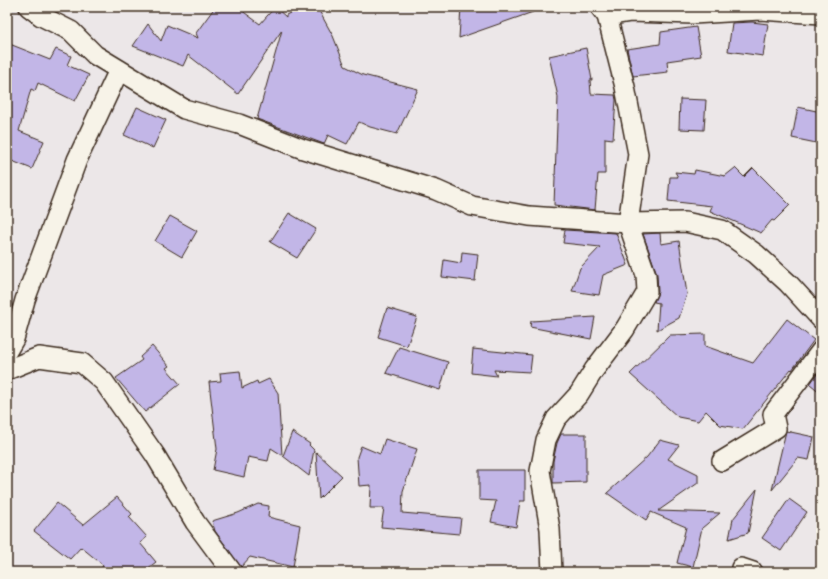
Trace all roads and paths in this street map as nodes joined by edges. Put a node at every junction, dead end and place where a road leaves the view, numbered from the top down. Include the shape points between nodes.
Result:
1 (29, 7) edge
2 (603, 11) edge
3 (821, 14) edge
4 (119, 70) junction
5 (628, 223) junction
6 (821, 319) edge
7 (7, 351) edge
8 (821, 352) edge
9 (7, 370) edge
10 (722, 461) dead end
11 (232, 572) edge
12 (552, 572) edge

1 - 4 street via 71,32 95,55
2 - 3 street via 693,14 760,10
2 - 5 street via 625,87 638,154
4 - 5 street via 184,109 239,124 303,149 436,190 472,206 529,216
4 - 7 street via 77,160 25,300 14,339
5 - 6 street via 684,222 722,230 772,268
5 - 12 street via 646,275 647,292 625,329 579,394 556,419 546,440 540,471 550,529
8 - 10 street via 772,414 776,428
9 - 11 street via 39,357 82,363 104,382 155,455 195,522

